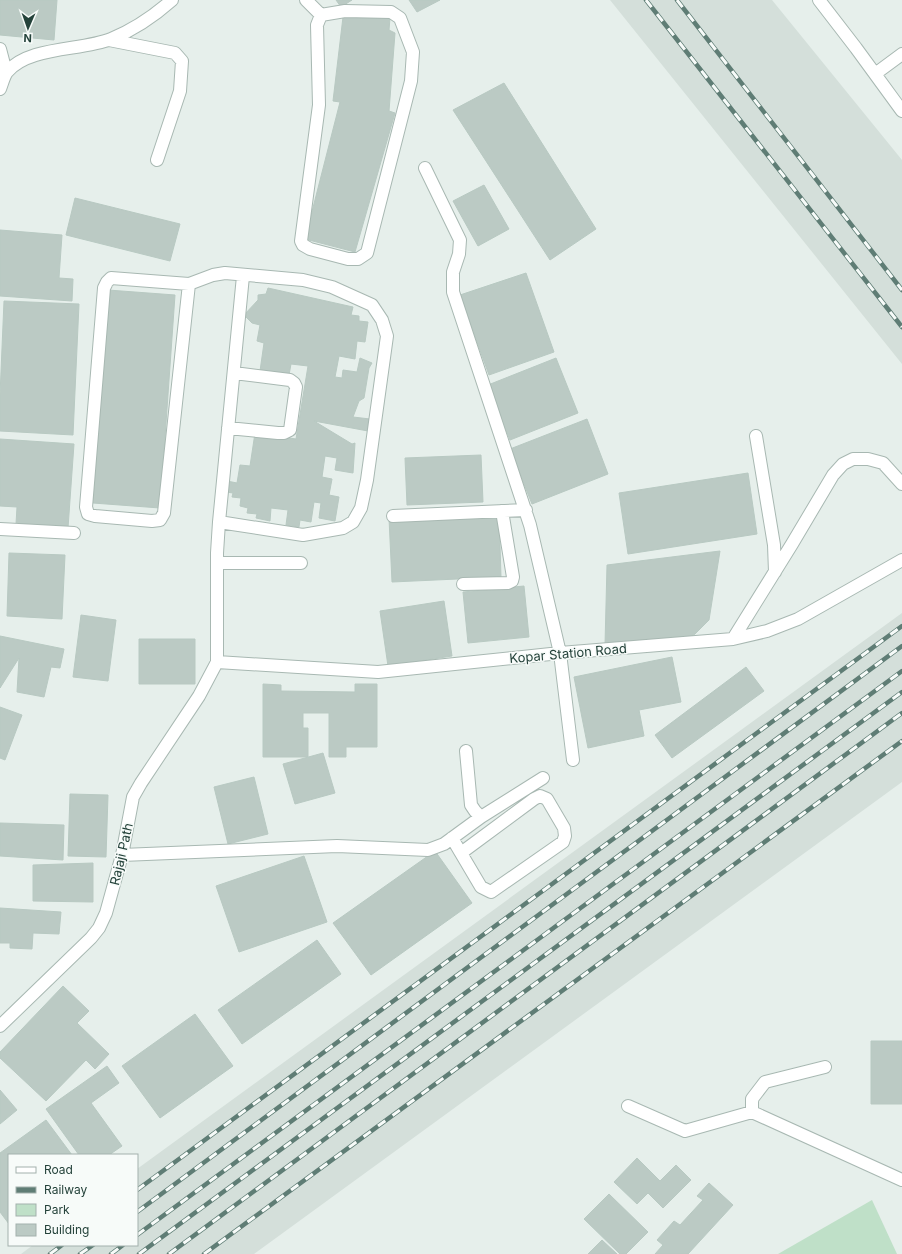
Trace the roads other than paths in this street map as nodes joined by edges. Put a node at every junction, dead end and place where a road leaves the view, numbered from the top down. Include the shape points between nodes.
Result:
1 (172, 0) edge
2 (306, 0) edge
3 (819, 0) edge
4 (321, 16) junction
5 (110, 40) junction
6 (0, 49) edge
7 (902, 54) edge
8 (6, 72) junction
9 (875, 74) junction
10 (0, 89) edge
11 (902, 111) edge
12 (157, 160) dead end
13 (425, 168) dead end
14 (243, 276) junction
15 (189, 284) junction
16 (234, 373) junction
17 (228, 428) junction
18 (756, 436) dead end
19 (902, 484) edge
20 (526, 510) junction
21 (502, 511) junction
22 (393, 516) dead end
23 (219, 522) junction
24 (0, 529) edge
25 (74, 534) dead end
26 (902, 560) edge
27 (217, 563) junction
28 (301, 563) dead end
29 (774, 572) junction
30 (464, 584) dead end
31 (733, 639) junction
32 (560, 653) junction
33 (217, 662) junction
34 (466, 751) dead end
35 (573, 760) dead end
36 (543, 778) dead end
37 (481, 817) junction
38 (452, 838) junction
39 (461, 853) junction
40 (122, 855) junction
41 (0, 1026) edge
42 (825, 1067) dead end
43 (628, 1106) dead end
44 (752, 1112) junction
45 (902, 1180) edge

1 - 5 street via 133,29
2 - 4 street
3 - 9 street
4 - 4 street via 345,11 391,12 400,18 413,52 411,81 367,252 358,259 348,259 310,249 301,241 318,105 317,25
5 - 8 street via 39,54 18,63
5 - 12 street via 175,53 182,61 180,92
6 - 8 street
7 - 9 street
8 - 10 street
9 - 11 street
13 - 20 street via 460,240 459,254 453,272 453,292
14 - 15 street via 225,273
14 - 16 street
14 - 23 street via 303,280 332,287 372,305 382,320 387,336 367,480 361,508 352,522 343,528 303,535
15 - 15 street via 164,513 160,520 152,521 88,514 86,507 104,288 111,278
16 - 17 street
16 - 17 street via 290,380 296,387 290,430 278,433
17 - 23 street
18 - 29 street via 774,545
19 - 29 street via 883,463 853,459 843,464 833,475
20 - 21 street
20 - 32 street
21 - 22 street
21 - 30 street via 512,581
23 - 27 street
24 - 25 street
26 - 31 street, Kopar Station Road via 798,619 767,631
27 - 28 street
27 - 33 street
29 - 31 street
31 - 32 street, Kopar Station Road
32 - 33 street, Kopar Station Road via 378,672
32 - 35 street
33 - 40 street, Rajaji Path via 133,797
34 - 37 street via 471,804
36 - 37 street
37 - 38 street
38 - 39 street
38 - 40 street via 428,850 337,846
39 - 39 street via 481,887 492,892 563,842 564,828 547,799 540,796
40 - 41 street, Rajaji Path via 106,914 99,928
42 - 44 street via 765,1082 752,1099
43 - 44 street via 685,1131
44 - 45 street

